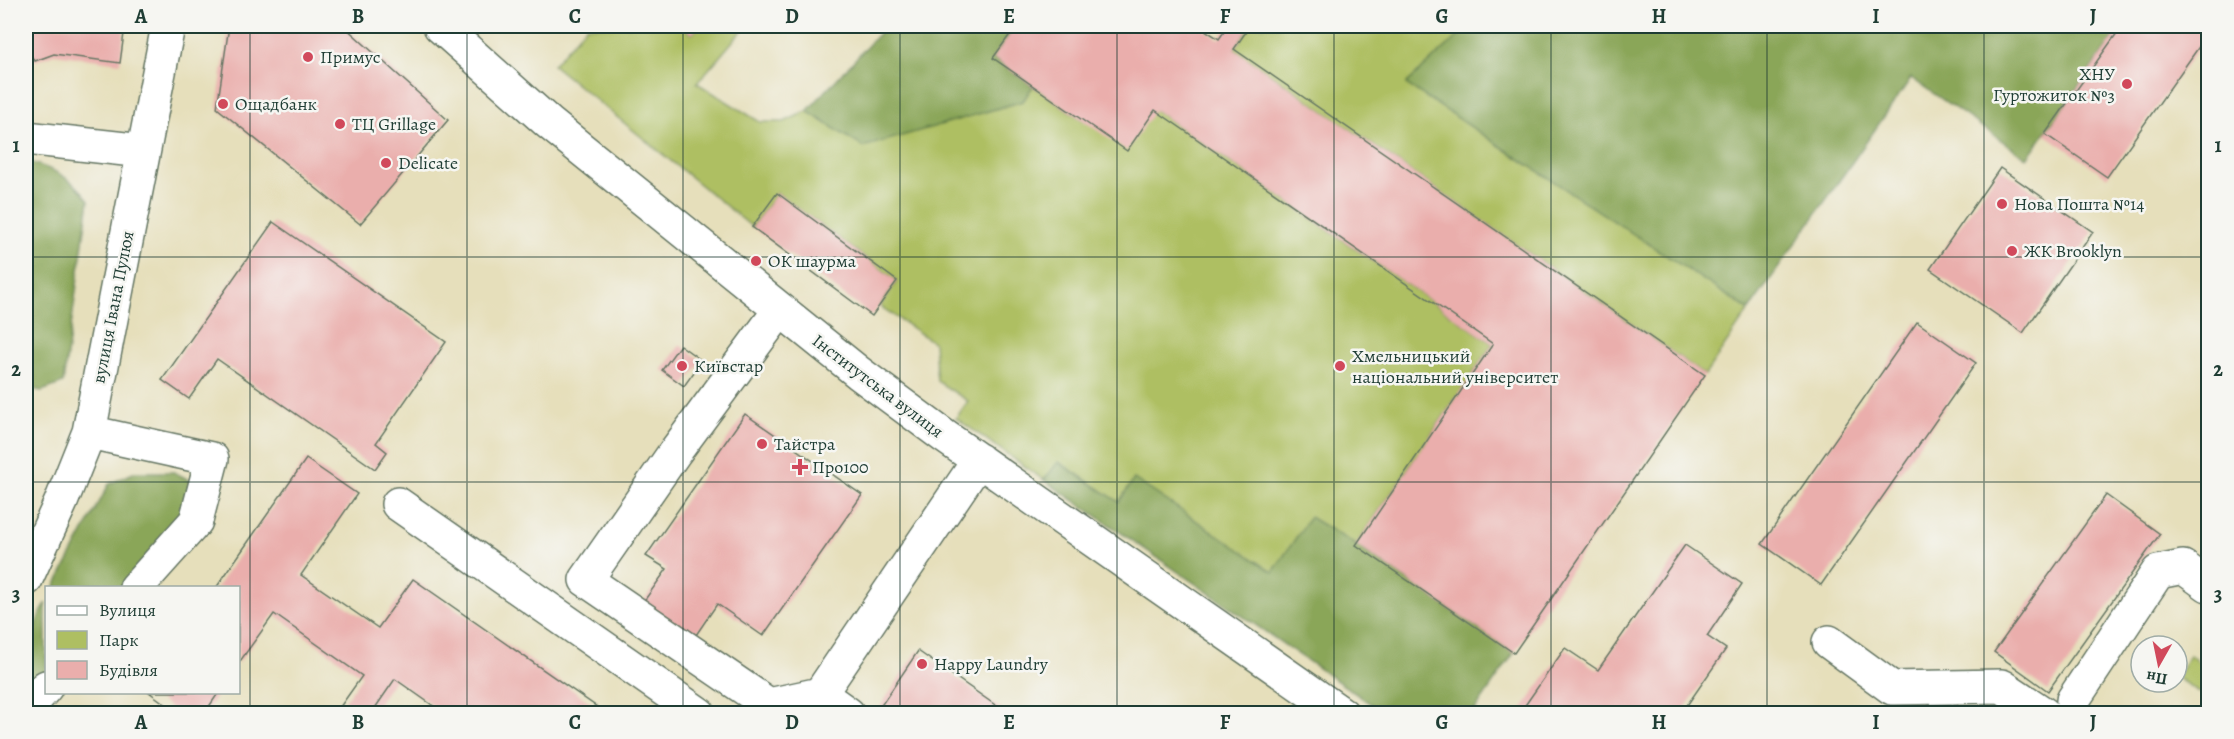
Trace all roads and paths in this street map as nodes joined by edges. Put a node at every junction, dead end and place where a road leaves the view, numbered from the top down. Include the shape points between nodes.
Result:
1 (168, 26) edge
2 (440, 26) edge
3 (26, 138) edge
4 (143, 151) junction
5 (780, 310) junction
6 (89, 432) junction
7 (979, 460) junction
8 (398, 504) dead end
9 (26, 579) edge
10 (2208, 585) edge
11 (138, 586) edge
12 (1829, 642) dead end
13 (45, 688) edge
14 (820, 694) junction
15 (766, 709) edge
16 (26, 710) edge
17 (699, 714) edge
18 (848, 714) edge
19 (1341, 714) edge
20 (2044, 714) edge
21 (2073, 714) edge

1 - 4 street, вулиця Івана Пулюя
2 - 5 street, Інститутська вулиця via 540,115
3 - 4 street
4 - 6 street, вулиця Івана Пулюя
5 - 7 street, Інститутська вулиця
5 - 15 street via 586,580
6 - 9 street, вулиця Івана Пулюя
6 - 11 street via 212,459 196,521
7 - 14 street
7 - 19 street, Інститутська вулиця
8 - 17 street
10 - 21 street via 2183,567 2158,572 2073,700
12 - 20 street via 1892,688 2002,686
13 - 16 street
14 - 15 street
14 - 18 street

